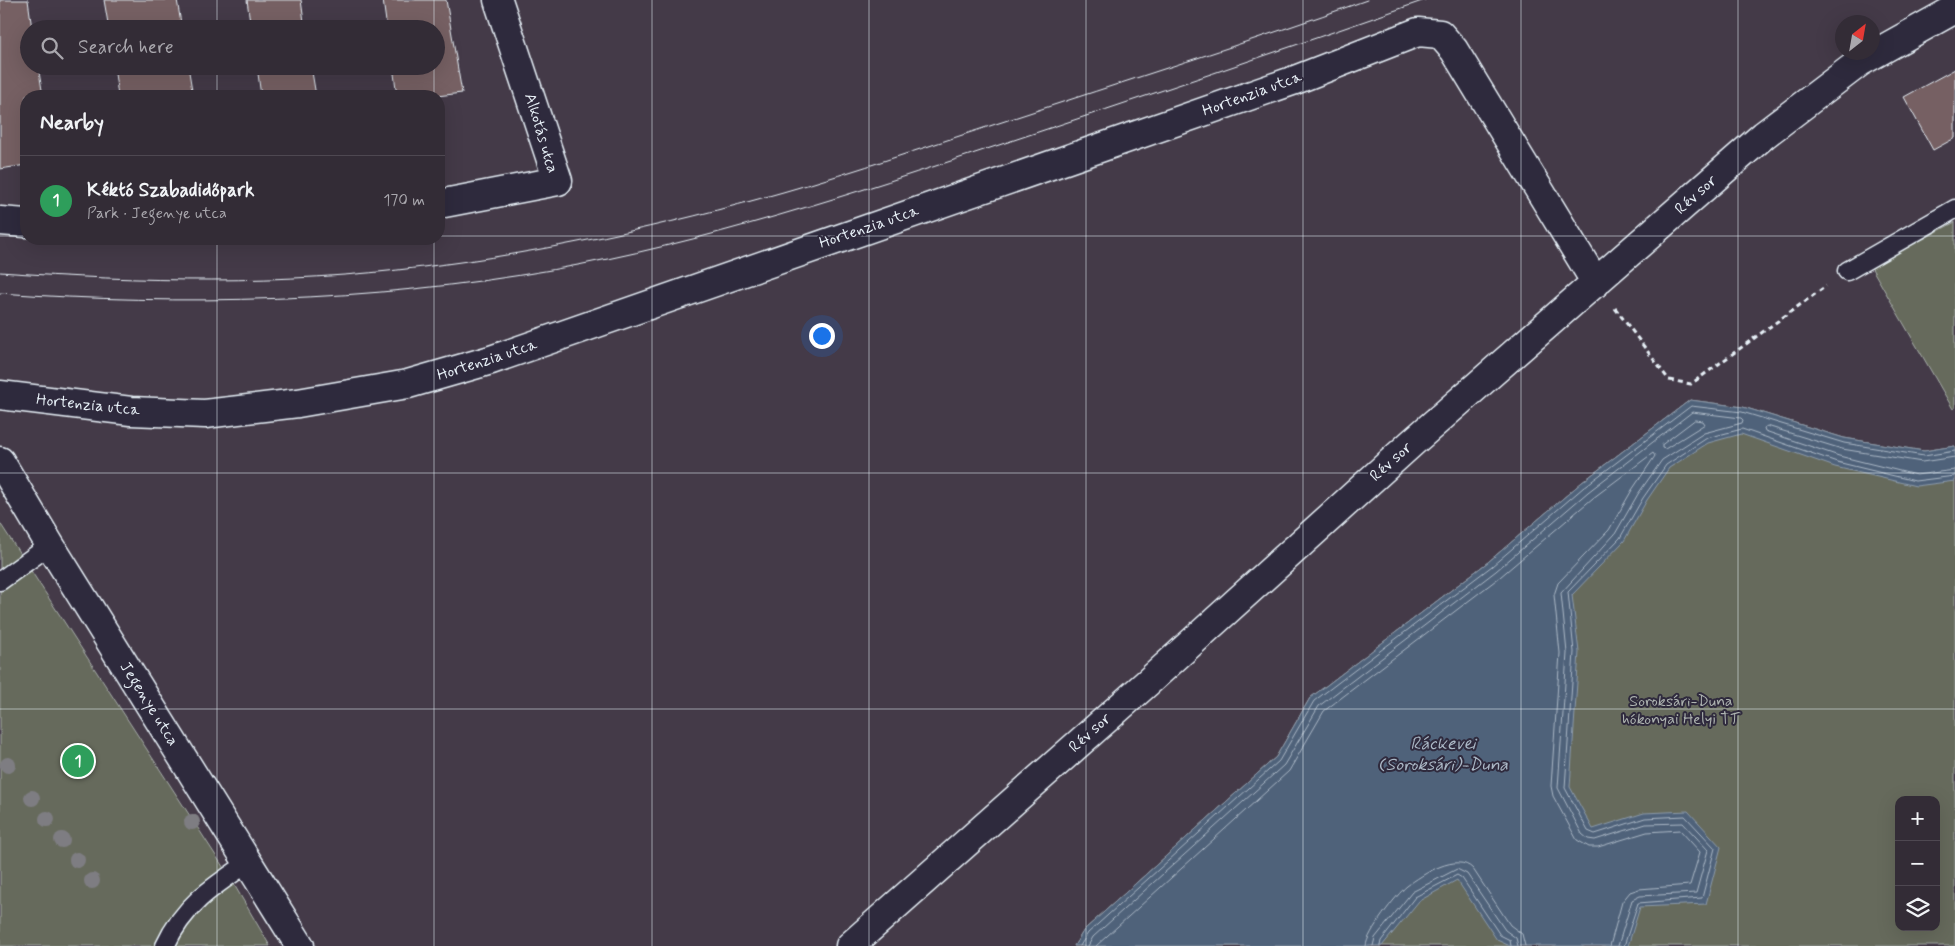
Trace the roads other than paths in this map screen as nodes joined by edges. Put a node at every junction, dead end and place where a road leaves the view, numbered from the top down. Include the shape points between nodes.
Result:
1 (498, 0) edge
2 (1955, 9) edge
3 (445, 203) edge
4 (1955, 210) edge
5 (0, 221) edge
6 (20, 223) edge
7 (1847, 272) road end
8 (1596, 283) junction
9 (0, 395) edge
10 (0, 462) edge
11 (50, 545) junction
12 (0, 581) edge
13 (248, 863) junction
14 (165, 946) edge
15 (300, 946) edge
16 (850, 946) edge

1 - 3 street, Alkotás utca via 558,181
2 - 8 street, Rév sor via 1860,62 1764,135
4 - 7 lane
5 - 6 street
8 - 9 street, Hortenzia utca via 1454,50 1440,34 1418,32 1294,80 500,357 408,384 298,403 205,414 131,411
8 - 16 street, Rév sor via 1413,442
10 - 11 street, Jegenye utca
11 - 12 lane
11 - 13 street, Jegenye utca
13 - 14 lane via 199,897 172,930
13 - 15 street, Jegenye utca

